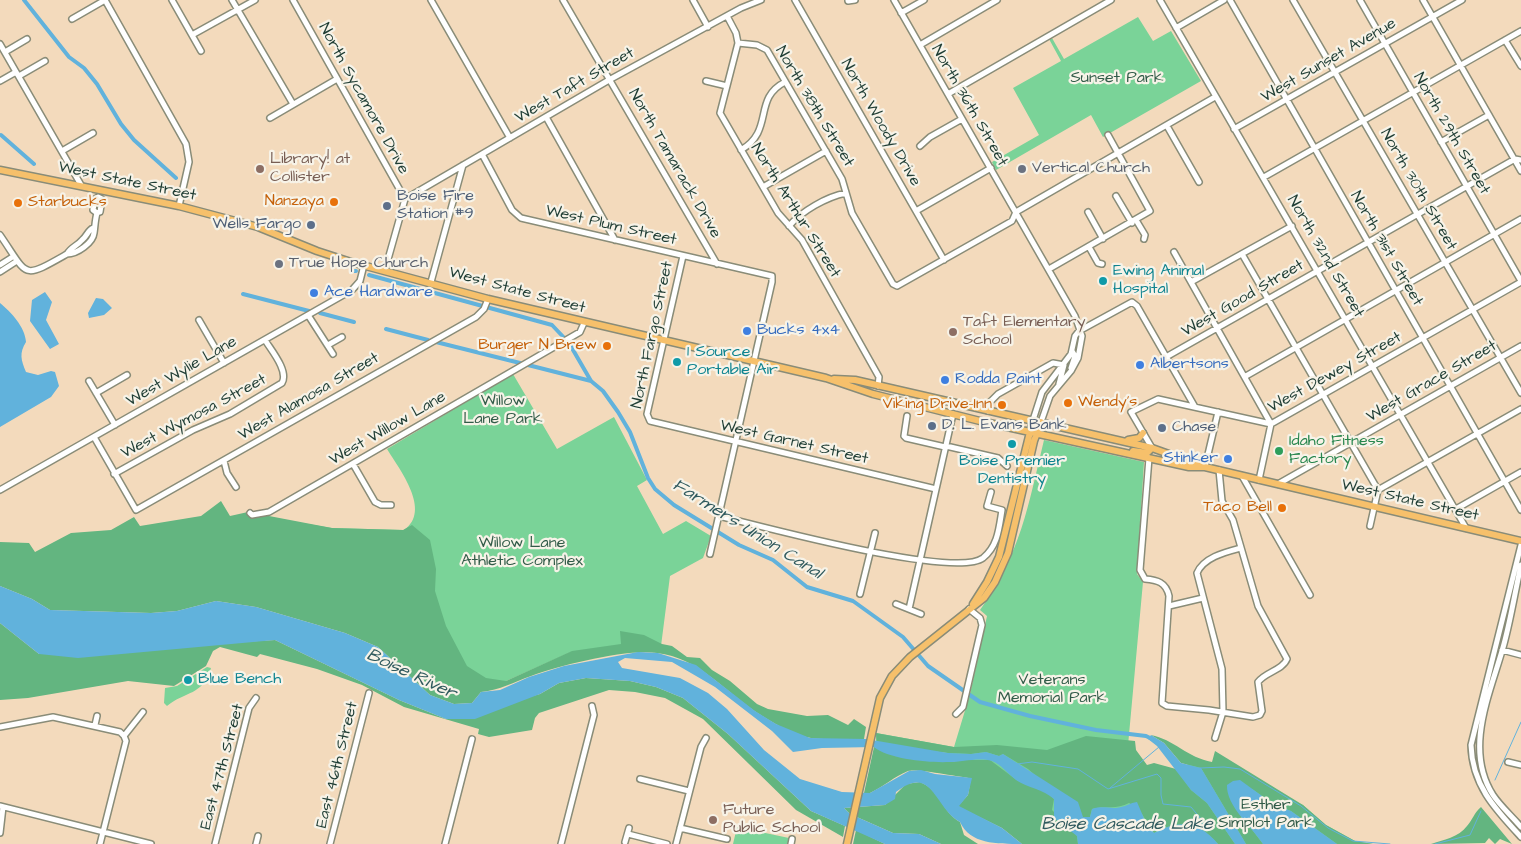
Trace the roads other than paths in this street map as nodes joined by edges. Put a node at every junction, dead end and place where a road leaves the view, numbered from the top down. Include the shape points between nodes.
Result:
1 (105, 0) edge
2 (172, 0) edge
3 (232, 0) edge
4 (255, 0) edge
5 (292, 0) edge
6 (431, 0) edge
7 (564, 0) edge
8 (693, 0) edge
9 (761, 0) edge
10 (795, 0) edge
11 (855, 0) edge
12 (894, 0) edge
13 (924, 0) edge
14 (997, 0) edge
15 (1112, 0) edge
16 (1160, 0) edge
17 (1224, 0) edge
18 (1230, 0) edge
19 (1293, 0) edge
20 (1360, 0) edge
21 (1423, 0) edge
22 (1462, 0) edge
23 (848, 1) edge
24 (238, 10) junction
25 (901, 13) junction
26 (727, 16) junction
27 (1433, 17) junction
28 (72, 19) dead end
29 (708, 27) junction
30 (1176, 28) junction
31 (1521, 31) edge
32 (192, 35) junction
33 (27, 39) dead end
34 (1505, 40) junction
35 (738, 43) junction
36 (0, 44) edge
37 (1385, 44) junction
38 (920, 45) junction
39 (201, 51) dead end
40 (4, 52) junction
41 (46, 62) dead end
42 (1461, 65) junction
43 (1521, 66) edge
44 (1335, 72) junction
45 (18, 74) junction
46 (337, 79) junction
47 (609, 80) junction
48 (706, 81) dead end
49 (0, 82) edge
50 (785, 82) junction
51 (727, 86) junction
52 (1414, 92) junction
53 (948, 94) junction
54 (1215, 97) junction
55 (1287, 100) junction
56 (293, 104) junction
57 (1489, 115) junction
58 (546, 117) junction
59 (270, 118) dead end
60 (962, 119) junction
61 (1363, 121) junction
62 (1167, 126) junction
63 (1234, 129) junction
64 (759, 132) junction
65 (93, 133) dead end
66 (767, 134) dead end
67 (1108, 135) dead end
68 (510, 138) junction
69 (1441, 142) junction
70 (920, 146) dead end
71 (1315, 148) junction
72 (741, 150) junction
73 (62, 151) junction
74 (826, 151) junction
75 (482, 154) junction
76 (1118, 154) junction
77 (1515, 159) junction
78 (1521, 160) edge
79 (464, 165) junction
80 (991, 168) junction
81 (0, 170) edge
82 (1521, 170) edge
83 (1264, 178) junction
84 (1199, 182) dead end
85 (81, 185) junction
86 (763, 187) junction
87 (1467, 187) junction
88 (100, 189) junction
89 (846, 193) junction
90 (1116, 196) dead end
91 (405, 200) junction
92 (179, 206) junction
93 (916, 210) junction
94 (1016, 212) junction
95 (1088, 212) dead end
96 (1417, 215) junction
97 (1521, 219) edge
98 (1134, 221) junction
99 (789, 226) junction
100 (1292, 226) junction
101 (1494, 234) junction
102 (0, 235) edge
103 (1103, 239) junction
104 (615, 240) junction
105 (1144, 240) dead end
106 (1368, 242) junction
107 (1089, 247) junction
108 (1174, 252) dead end
109 (1242, 254) junction
110 (682, 256) junction
111 (16, 258) junction
112 (944, 260) junction
113 (1445, 262) junction
114 (717, 264) junction
115 (1102, 264) dead end
116 (0, 265) edge
117 (364, 265) junction
118 (385, 270) junction
119 (1048, 270) junction
120 (1319, 271) junction
121 (0, 272) edge
122 (431, 282) junction
123 (1191, 282) junction
124 (1521, 282) edge
125 (1396, 290) junction
126 (1268, 300) junction
127 (486, 304) junction
128 (1472, 310) junction
129 (308, 315) junction
130 (1346, 319) junction
131 (199, 320) dead end
132 (584, 323) junction
133 (1218, 328) junction
134 (1079, 331) junction
135 (342, 337) dead end
136 (1423, 338) junction
137 (265, 340) junction
138 (664, 342) junction
139 (328, 346) junction
140 (1521, 346) edge
141 (1296, 347) junction
142 (1072, 350) junction
143 (333, 354) dead end
144 (1500, 357) junction
145 (1166, 358) junction
146 (754, 362) junction
147 (224, 363) junction
148 (1050, 365) junction
149 (1064, 365) junction
150 (1373, 366) junction
151 (1071, 371) junction
152 (1058, 372) junction
153 (127, 376) dead end
154 (1246, 376) junction
155 (826, 378) junction
156 (90, 381) dead end
157 (1059, 384) junction
158 (878, 386) junction
159 (1450, 386) junction
160 (851, 387) junction
161 (96, 393) junction
162 (1521, 394) edge
163 (1323, 395) junction
164 (923, 398) junction
165 (902, 401) junction
166 (1195, 407) junction
167 (1521, 409) edge
168 (988, 411) junction
169 (1218, 412) junction
170 (953, 414) junction
171 (1401, 414) junction
172 (907, 416) dead end
173 (648, 419) joint
174 (1033, 420) junction
175 (1041, 422) junction
176 (1271, 424) junction
177 (115, 425) junction
178 (1030, 432) junction
179 (1038, 433) junction
180 (1143, 433) junction
181 (1478, 434) junction
182 (94, 437) junction
183 (1116, 440) junction
184 (736, 442) junction
185 (1351, 442) junction
186 (946, 447) junction
187 (1152, 448) junction
188 (1114, 450) junction
189 (1150, 458) junction
190 (224, 461) junction
191 (1428, 462) junction
192 (353, 464) junction
193 (1006, 466) dead end
194 (1205, 467) junction
195 (1219, 470) junction
196 (1521, 472) edge
197 (114, 474) junction
198 (1242, 476) junction
199 (1259, 480) junction
200 (1505, 481) junction
201 (1278, 484) junction
202 (236, 487) dead end
203 (936, 489) junction
204 (0, 490) edge
205 (1378, 490) junction
206 (991, 492) dead end
207 (391, 505) dead end
208 (1375, 507) junction
209 (1456, 509) junction
210 (1521, 510) edge
211 (250, 513) dead end
212 (719, 516) junction
213 (1370, 526) dead end
214 (1466, 528) junction
215 (875, 533) dead end
216 (1521, 541) edge
217 (1521, 545) edge
218 (1241, 548) junction
219 (870, 552) junction
220 (710, 554) dead end
221 (920, 561) junction
222 (1521, 566) edge
223 (860, 594) dead end
224 (1310, 595) dead end
225 (1515, 596) junction
226 (1521, 597) edge
227 (1203, 598) junction
228 (896, 604) dead end
229 (1169, 606) junction
230 (909, 609) junction
231 (969, 610) junction
232 (921, 614) dead end
233 (1502, 650) junction
234 (1521, 655) edge
235 (369, 693) dead end
236 (256, 698) dead end
237 (592, 706) dead end
238 (143, 712) dead end
239 (1223, 712) junction
240 (956, 714) dead end
241 (97, 716) dead end
242 (95, 725) junction
243 (0, 727) edge
244 (124, 736) junction
245 (706, 738) dead end
246 (1215, 738) dead end
247 (472, 739) dead end
248 (1508, 762) dead end
249 (1521, 765) edge
250 (640, 779) dead end
251 (689, 791) junction
252 (2, 807) edge
253 (1, 820) edge
254 (1521, 826) edge
255 (680, 828) junction
256 (103, 832) junction
257 (0, 834) edge
258 (258, 836) dead end
259 (1521, 837) edge
260 (727, 839) dead end
261 (625, 842) dead end
262 (100, 844) edge
263 (151, 844) edge
264 (215, 844) edge
265 (256, 844) edge
266 (330, 844) edge
267 (445, 844) edge
268 (561, 844) edge
269 (667, 844) edge
270 (676, 844) edge
271 (847, 844) edge

1 - 28 street
1 - 92 street via 186,144 188,162
2 - 32 street
3 - 24 street
4 - 24 street
5 - 46 street, North Sycamore Drive
6 - 68 street
7 - 47 street, North Tamarack Drive
8 - 29 street
9 - 26 street, West Taft Street
10 - 93 street, North Woody Drive
11 - 23 street
12 - 25 street, North 36th Street
13 - 25 street
14 - 38 street
15 - 53 street
16 - 30 street, North 32nd Street
17 - 30 street
18 - 55 street, North 31st Street
19 - 44 street, North 30th Street
20 - 37 street, North 29th Street
21 - 27 street
22 - 27 street, West Sunset Avenue
24 - 32 street
24 - 56 street
25 - 38 street, North 36th Street
26 - 29 street, West Taft Street
26 - 35 street
27 - 37 street, West Sunset Avenue
27 - 42 street
29 - 47 street, West Taft Street
30 - 54 street, North 32nd Street
31 - 34 street
32 - 39 street
33 - 40 street
34 - 42 street
34 - 43 street
35 - 50 street, North 38th Street via 765,48
35 - 51 street, North Arthur Street
36 - 40 street
37 - 44 street, West Sunset Avenue
37 - 52 street, North 29th Street
38 - 53 street, North 36th Street
40 - 45 street
41 - 45 street
42 - 52 street
42 - 57 street
44 - 55 street, West Sunset Avenue
44 - 61 street, North 30th Street
45 - 49 street
45 - 73 street
46 - 56 street
46 - 91 street, North Sycamore Drive
47 - 58 street, West Taft Street
47 - 114 street, North Tamarack Drive
48 - 51 street
50 - 64 street via 770,93
50 - 74 street, North 38th Street
51 - 72 street, North Arthur Street via 720,113
52 - 61 street
52 - 69 street, North 29th Street
53 - 60 street, North 36th Street
54 - 62 street
54 - 63 street, North 32nd Street
55 - 63 street, West Sunset Avenue
55 - 71 street, North 31st Street
56 - 59 street
57 - 69 street
57 - 77 street
58 - 68 street, West Taft Street
58 - 104 street
60 - 70 street
60 - 80 street, North 36th Street
61 - 71 street
61 - 96 street, North 30th Street
62 - 76 street
62 - 84 street
63 - 83 street, North 32nd Street
64 - 66 street
64 - 72 street via 752,144
65 - 73 street
67 - 76 street
68 - 75 street, West Taft Street
69 - 87 street, North 29th Street
71 - 83 street
71 - 106 street, North 31st Street
72 - 86 street, North Arthur Street
73 - 85 street
74 - 86 street
74 - 89 street, North 38th Street
75 - 79 street, West Taft Street
75 - 104 street, West Plum Street via 517,215 526,220
76 - 94 street
76 - 98 street via 1150,211
77 - 78 street
77 - 82 street
77 - 87 street, West Good Street
79 - 91 street, West Taft Street
79 - 122 street
80 - 93 street
80 - 94 street, North 36th Street
81 - 85 main road, West State Street
83 - 100 street, North 32nd Street
85 - 88 main road, West State Street
86 - 99 street, North Arthur Street
87 - 96 street, West Good Street
87 - 101 street, North 29th Street
88 - 92 main road, West State Street
88 - 111 street via 100,212 96,213 93,228 67,254 30,272
89 - 99 street via 830,198
89 - 112 street, North 38th Street via 852,213 892,284 898,286
90 - 98 street
91 - 118 street, North Sycamore Drive
92 - 117 main road, West State Street via 258,228
93 - 112 street, North Woody Drive
94 - 112 street via 1012,221
94 - 119 street, North 36th Street
95 - 103 street
96 - 106 street, West Good Street
96 - 113 street, North 30th Street
97 - 101 street
98 - 103 street
98 - 105 street via 1145,235
99 - 158 street, North Arthur Street via 802,240 880,377
100 - 109 street
100 - 120 street, North 32nd Street
101 - 113 street
101 - 124 street, North 29th Street
102 - 111 street
103 - 107 street
104 - 110 street, West Plum Street
106 - 120 street, West Good Street
106 - 125 street, North 31st Street
107 - 115 street via 1098,263
107 - 119 street
108 - 123 street
109 - 123 street
109 - 126 street
110 - 114 street, West Plum Street
110 - 138 street, North Fargo Street
111 - 116 street
111 - 121 street
113 - 125 street
113 - 128 street, North 30th Street
114 - 146 street, West Plum Street via 769,275 773,279
117 - 118 main road, West State Street
117 - 129 street, West Wylie Lane via 356,287
118 - 122 main road, West State Street
119 - 134 street, North 36th Street via 1075,316
120 - 126 street, West Good Street
120 - 130 street, North 32nd Street
122 - 127 main road, West State Street
123 - 133 street
124 - 128 street, West Dewey Street
125 - 130 street
125 - 136 street, North 31st Street
126 - 133 street, West Good Street
126 - 141 street
127 - 132 main road, West State Street
127 - 190 street, West Alamosa Street via 476,317
128 - 136 street, West Dewey Street
128 - 144 street, North 30th Street
129 - 137 street, West Wylie Lane
129 - 139 street
130 - 141 street
130 - 150 street, North 32nd Street
131 - 147 street
132 - 138 main road, West State Street
132 - 192 street, West Willow Lane via 580,332 567,340
133 - 145 street, West Good Street
133 - 154 street
134 - 142 street
134 - 145 street via 1133,303
134 - 151 street, North 36th Street via 1082,336 1080,353
135 - 139 street
136 - 150 street, West Dewey Street
136 - 159 street, North 31st Street
137 - 147 street, West Wylie Lane
137 - 197 street, West Wymosa Street via 283,371 284,379 278,386
138 - 146 main road, West State Street
138 - 173 street, North Fargo Street
139 - 143 street
140 - 144 street, West Grace Street
141 - 154 street
141 - 163 street
142 - 149 street
142 - 151 street via 1075,356
144 - 159 street, West Grace Street
144 - 162 street, North 30th Street
145 - 166 street
146 - 155 main road, West State Street
146 - 184 street
147 - 177 street, West Wylie Lane
148 - 149 street
148 - 152 street
148 - 168 street via 998,394 990,402
149 - 152 street
149 - 157 street
150 - 163 street, West Dewey Street
150 - 171 street, North 32nd Street
151 - 157 street, North 36th Street
152 - 174 street via 1042,392
153 - 161 street
154 - 176 street
155 - 158 main road, West State Street
155 - 160 main road, West State Street
156 - 161 street
157 - 175 street, North 36th Street via 1050,396
158 - 160 main road, West State Street via 874,390
158 - 164 main road, West State Street
159 - 171 street, West Grace Street
159 - 181 street, North 31st Street
160 - 165 main road, West State Street
161 - 177 street
163 - 176 street, West Dewey Street
163 - 185 street
164 - 165 main road, West State Street via 904,397
164 - 168 main road, West State Street
165 - 170 main road, West State Street
166 - 169 street, West Dewey Street
166 - 180 street, West Dewey Street via 1158,399 1152,401 1132,412
167 - 181 street
168 - 174 main road, West State Street
169 - 176 street, West Dewey Street
169 - 194 street
170 - 178 main road, West State Street
170 - 186 street
171 - 185 street, West Grace Street
171 - 191 street, North 32nd Street
172 - 186 street via 906,438
173 - 184 street, West Garnet Street
174 - 175 main road, West State Street
174 - 178 main road
175 - 179 main road
175 - 183 main road, West State Street
176 - 199 street
177 - 182 street, West Wylie Lane
178 - 179 main road, West State Street
178 - 231 main road via 999,557
179 - 188 main road, West State Street
179 - 231 main road via 1003,567 984,598
180 - 183 main road via 1135,440
180 - 187 street, West Dewey Street
181 - 191 street
181 - 200 street, North 31st Street
182 - 197 street
182 - 204 street, West Wylie Lane
183 - 187 main road, West State Street
184 - 203 street, West Garnet Street
184 - 212 street
185 - 201 street, West Grace Street
185 - 205 street
186 - 193 street via 998,458
186 - 203 street
187 - 188 main road, West State Street via 1146,453
187 - 194 main road, West State Street
188 - 189 main road, West State Street
189 - 194 main road, West State Street via 1189,467
189 - 229 street via 1140,573 1145,579 1156,580 1166,586
190 - 197 street, West Alamosa Street via 136,510
190 - 202 street
191 - 205 street
191 - 209 street, North 32nd Street
192 - 207 street via 375,502
192 - 211 street, West Willow Lane via 269,512 260,516
194 - 195 main road, West State Street
195 - 198 main road, West State Street
195 - 218 street via 1222,501
196 - 200 street
198 - 199 main road, West State Street
198 - 224 street
199 - 201 main road, West State Street
200 - 209 street
200 - 210 street, North 31st Street
201 - 208 main road, West State Street
203 - 221 street
205 - 208 street
206 - 221 street via 988,506 1002,510 995,546 982,559
208 - 213 street
208 - 214 main road, West State Street
209 - 214 street, North 32nd Street
212 - 219 street
212 - 220 street
214 - 216 main road, West State Street
215 - 219 street
217 - 259 street via 1471,745 1474,767 1483,792
218 - 227 street via 1217,556 1199,569
218 - 239 street via 1258,606 1287,661 1258,682 1260,715 1252,717
219 - 221 street
219 - 223 street
221 - 230 street
222 - 225 street
225 - 226 street
225 - 233 street
227 - 229 street
227 - 239 street via 1222,669
228 - 230 street
229 - 239 street via 1163,704
230 - 232 street
231 - 240 street via 980,618 982,625 964,702
231 - 271 main road via 910,657 892,676 880,698
233 - 234 street
233 - 254 street via 1479,733 1479,751 1484,775 1493,794
235 - 266 street, East 46th Street
236 - 264 street, East 47th Street via 249,708
237 - 268 street via 594,715
238 - 244 street
239 - 246 street
241 - 242 street
242 - 243 street via 53,717
242 - 244 street
244 - 256 street via 126,741
245 - 251 street
247 - 267 street
248 - 249 street
250 - 251 street
251 - 255 street
252 - 253 street
252 - 256 street
253 - 257 street
255 - 260 street
255 - 270 street
256 - 262 street
256 - 263 street
258 - 265 street
261 - 269 street via 628,831

